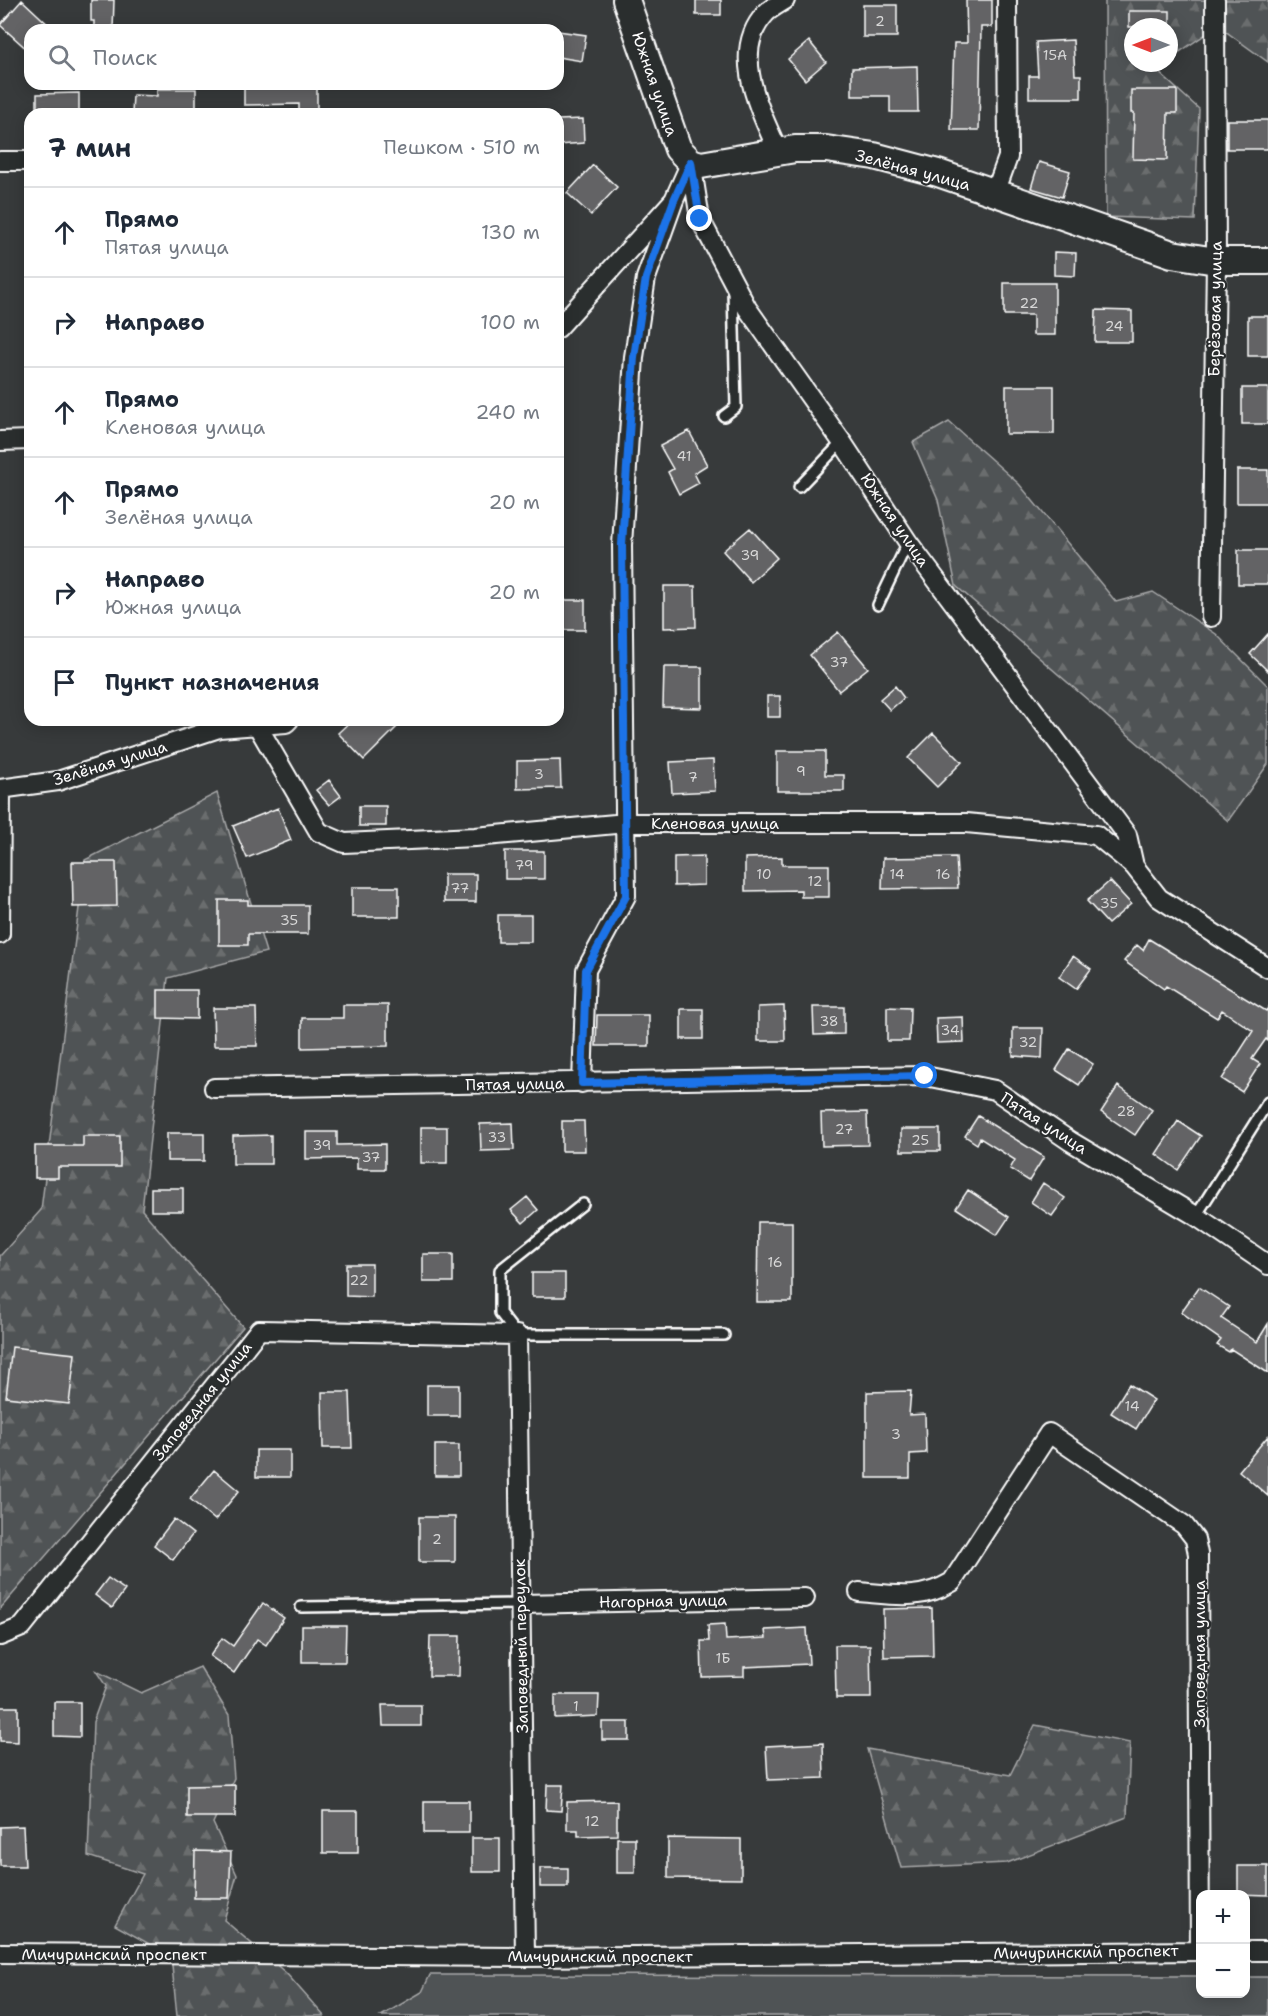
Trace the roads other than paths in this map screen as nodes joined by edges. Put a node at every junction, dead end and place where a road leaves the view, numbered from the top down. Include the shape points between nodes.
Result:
1 (626, 0) edge
2 (785, 0) edge
3 (1007, 0) edge
4 (1215, 0) edge
5 (778, 151) junction
6 (0, 161) edge
7 (24, 161) edge
8 (691, 162) junction
9 (995, 193) junction
10 (674, 200) junction
11 (1216, 261) junction
12 (1268, 261) edge
13 (733, 282) junction
14 (564, 321) edge
15 (724, 416) dead end
16 (24, 440) edge
17 (0, 441) edge
18 (842, 442) junction
19 (799, 487) dead end
20 (908, 542) junction
21 (878, 606) dead end
22 (1211, 618) dead end
23 (244, 726) edge
24 (258, 726) edge
25 (0, 789) edge
26 (626, 823) junction
27 (1134, 866) junction
28 (0, 934) edge
29 (1268, 968) edge
30 (582, 1083) junction
31 (214, 1088) dead end
32 (1268, 1102) edge
33 (583, 1204) dead end
34 (1196, 1216) junction
35 (1268, 1265) edge
36 (517, 1335) junction
37 (724, 1335) dead end
38 (859, 1592) dead end
39 (805, 1598) dead end
40 (521, 1604) junction
41 (301, 1607) dead end
42 (0, 1636) edge
43 (1200, 1944) edge
44 (1196, 1951) edge
45 (1250, 1951) edge
46 (1268, 1951) edge
47 (0, 1953) edge
48 (525, 1957) junction

1 - 8 street, Южная улица via 678,149
2 - 5 street via 766,12 752,34 747,61 758,105
3 - 9 street via 1008,157
4 - 11 street, Берёзовая улица
5 - 8 street, Зелёная улица via 711,164
5 - 9 street, Зелёная улица via 826,149 874,156
6 - 7 street
8 - 10 street
8 - 13 street, Южная улица via 700,219
9 - 11 street, Зелёная улица via 1172,254
10 - 14 street
10 - 26 street via 646,278 634,357 622,545
11 - 12 street, Зелёная улица
11 - 22 street, Берёзовая улица
13 - 15 lane via 736,407
13 - 18 street, Южная улица via 747,308
16 - 17 street
18 - 19 lane
18 - 20 street, Южная улица
20 - 21 lane
20 - 27 street, Южная улица via 1127,836
23 - 25 street, Зелёная улица via 219,728 58,781
24 - 26 street, Кленовая улица via 319,832 344,843 475,837
25 - 28 street
26 - 27 street, Кленовая улица via 966,823 1096,835
26 - 30 street via 626,896 586,970
27 - 29 street, Южная улица via 1159,898
30 - 31 street, Пятая улица
30 - 34 street, Пятая улица via 925,1076 995,1090
32 - 34 lane
33 - 36 lane via 500,1270 500,1313
34 - 35 street, Пятая улица
36 - 37 lane
36 - 40 street, Заповедный переулок
36 - 42 street, Заповедная улица via 259,1330 22,1627
38 - 43 street, Заповедная улица via 918,1596 952,1582 1049,1433 1171,1514 1195,1539 1198,1565
39 - 40 street, Нагорная улица
40 - 41 lane
40 - 48 street, Заповедный переулок
44 - 48 street, Мичуринский проспект
45 - 46 street
47 - 48 street, Мичуринский проспект

